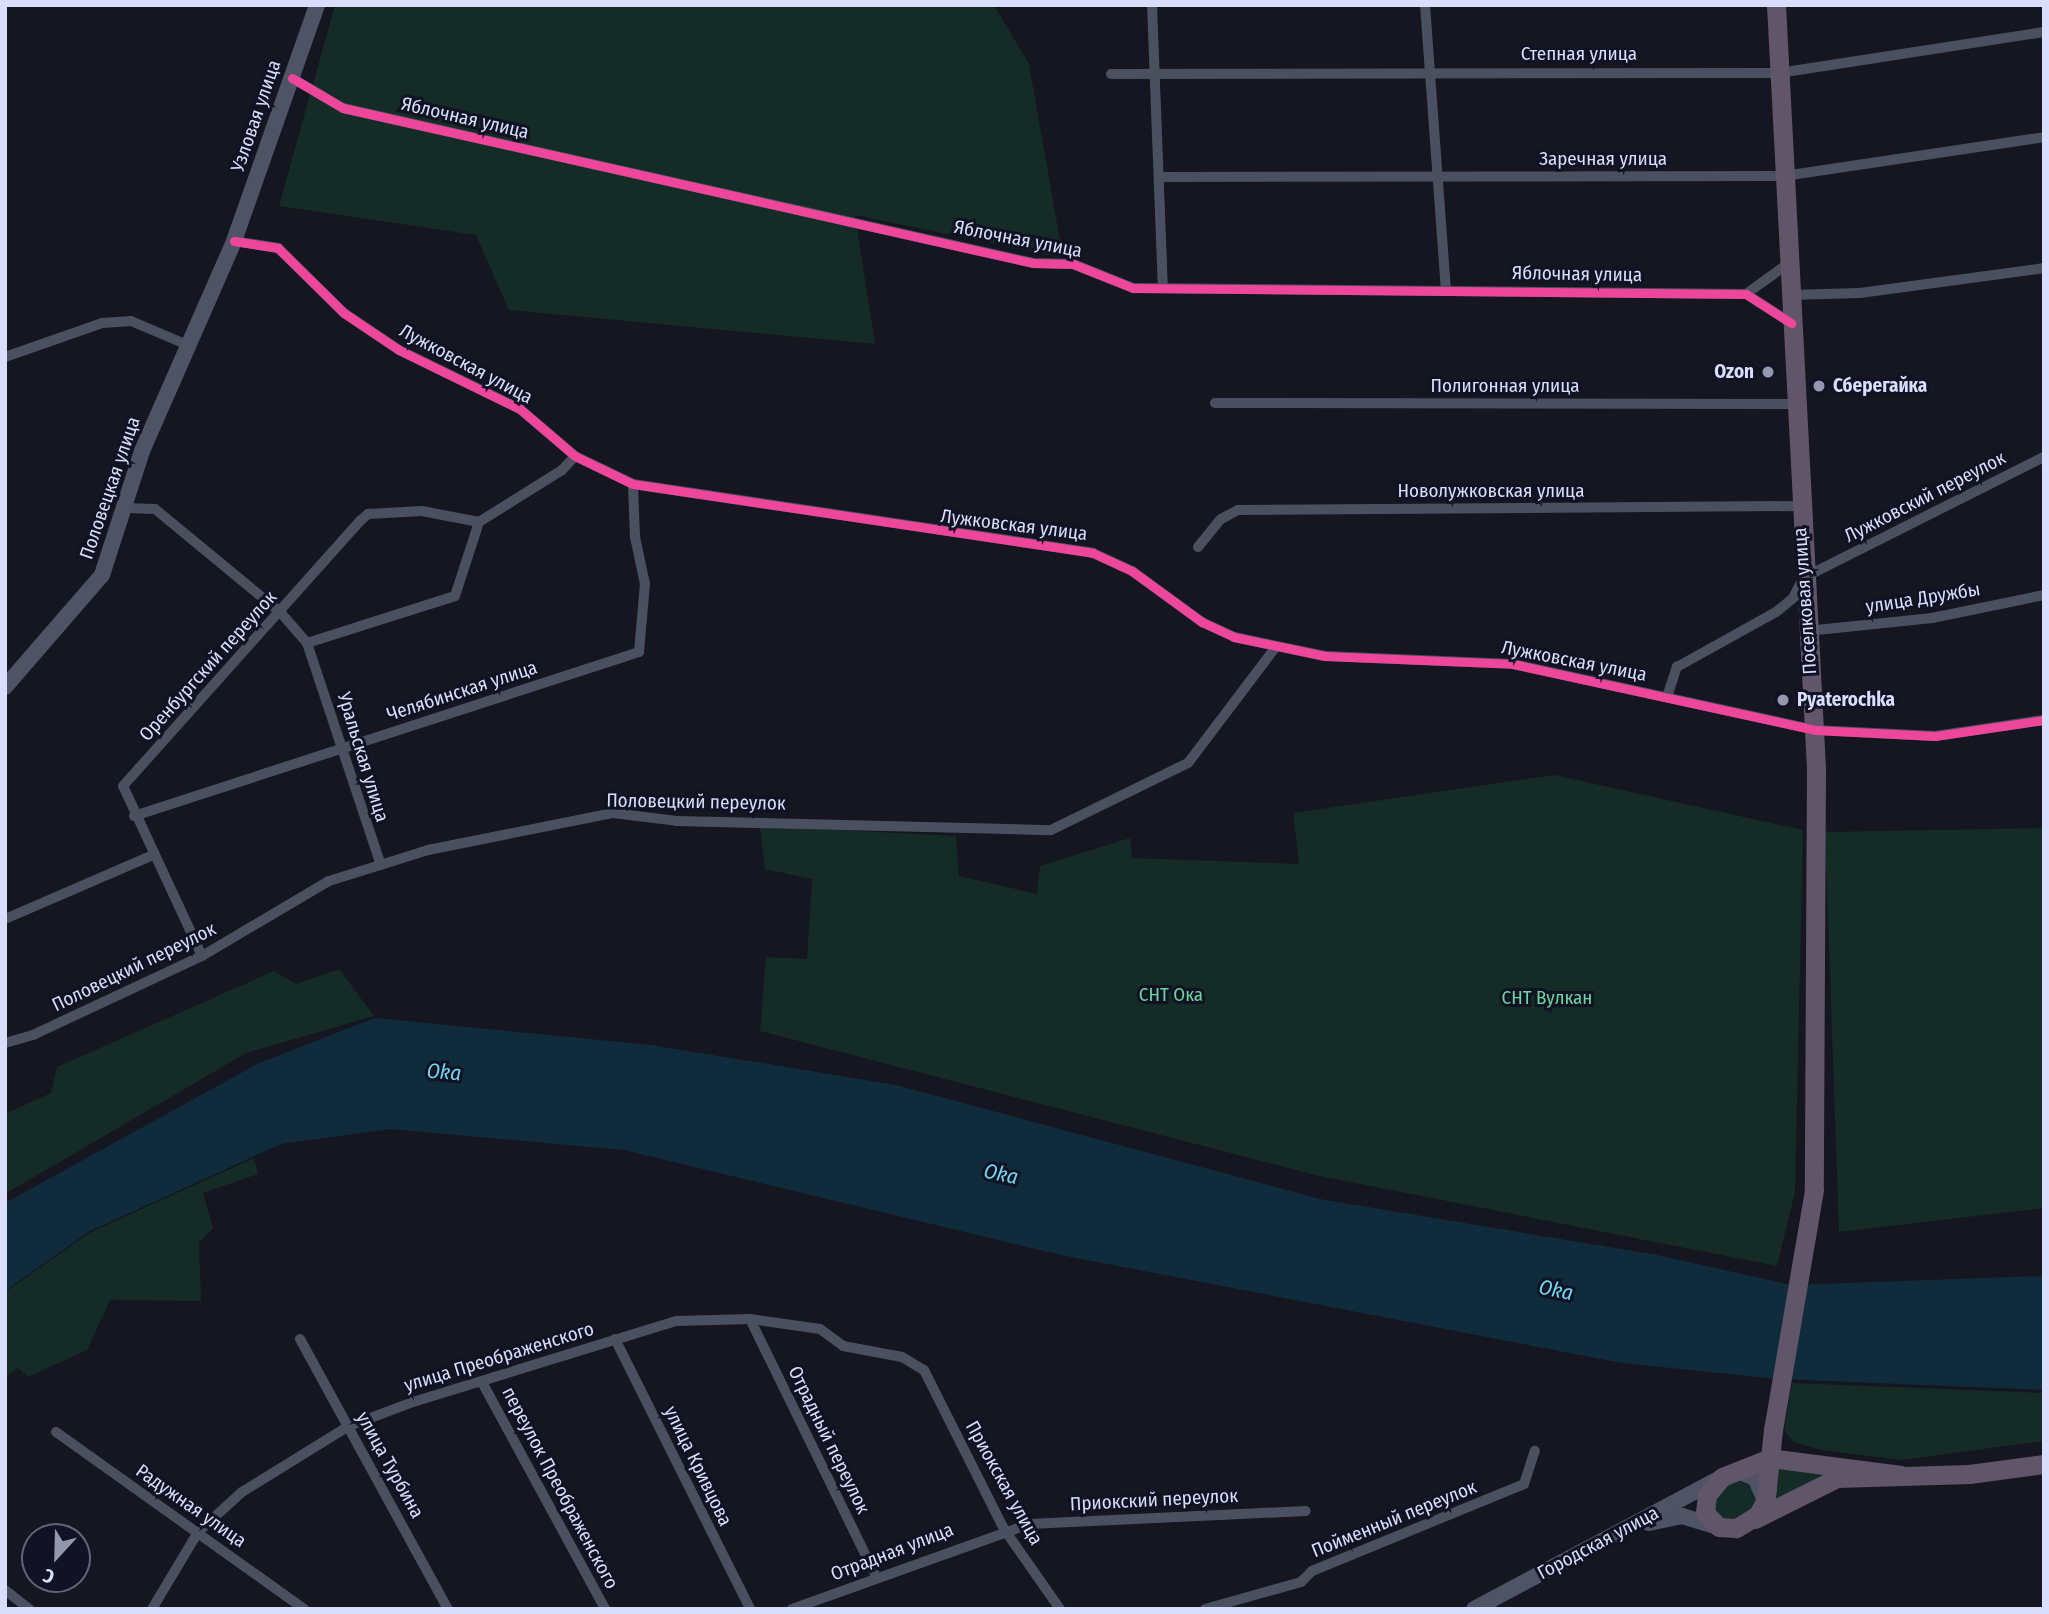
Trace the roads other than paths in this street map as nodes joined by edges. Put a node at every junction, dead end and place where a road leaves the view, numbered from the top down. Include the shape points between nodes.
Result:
1 (317, 5) edge
2 (1152, 5) edge
3 (1425, 5) edge
4 (1776, 5) edge
5 (2044, 32) edge
6 (1427, 71) junction
7 (1153, 72) junction
8 (1779, 73) junction
9 (1111, 74) dead end
10 (292, 78) junction
11 (2044, 137) edge
12 (1436, 176) junction
13 (1784, 176) junction
14 (1160, 177) junction
15 (234, 241) junction
16 (1789, 263) junction
17 (2044, 268) edge
18 (1163, 288) junction
19 (1446, 289) junction
20 (1746, 294) junction
21 (1790, 295) junction
22 (1791, 323) junction
23 (190, 346) junction
24 (5, 357) edge
25 (1215, 403) dead end
26 (1795, 404) junction
27 (575, 456) junction
28 (2044, 457) edge
29 (633, 484) junction
30 (1800, 506) junction
31 (124, 508) junction
32 (479, 522) junction
33 (1198, 547) dead end
34 (1803, 578) junction
35 (2044, 595) edge
36 (281, 613) junction
37 (1807, 631) junction
38 (307, 643) junction
39 (1275, 648) junction
40 (5, 687) edge
41 (1667, 697) junction
42 (2044, 720) edge
43 (1815, 730) junction
44 (346, 747) junction
45 (134, 816) junction
46 (153, 855) junction
47 (381, 865) junction
48 (5, 919) edge
49 (202, 956) junction
50 (5, 1043) edge
51 (750, 1319) junction
52 (300, 1339) dead end
53 (615, 1339) junction
54 (924, 1370) joint
55 (483, 1384) junction
56 (349, 1426) junction
57 (1774, 1427) junction
58 (56, 1432) dead end
59 (1535, 1451) dead end
60 (1770, 1458) junction
61 (1816, 1461) junction
62 (2044, 1464) edge
63 (1741, 1466) junction
64 (1900, 1475) junction
65 (1722, 1477) junction
66 (1765, 1500) junction
67 (1306, 1511) dead end
68 (1751, 1522) junction
69 (1719, 1527) junction
70 (1630, 1528) junction
71 (1004, 1529) junction
72 (198, 1532) junction
73 (876, 1576) junction
74 (5, 1590) edge
75 (29, 1609) edge
76 (152, 1609) edge
77 (304, 1609) edge
78 (448, 1609) edge
79 (605, 1609) edge
80 (750, 1609) edge
81 (792, 1609) edge
82 (1060, 1609) edge
83 (1205, 1609) edge
84 (1474, 1609) edge

1 - 10 street, Узловая улица
2 - 7 street
3 - 6 street
4 - 8 highway, Поселковая улица
5 - 8 street, Степная улица
6 - 7 street, Степная улица
6 - 8 street, Степная улица
6 - 12 street
7 - 9 street, Степная улица
7 - 14 street
8 - 13 highway, Поселковая улица
10 - 15 street, Узловая улица
10 - 18 street, Яблочная улица via 343,108 1033,263 1073,264 1133,288
11 - 13 street, Заречная улица
12 - 13 street, Заречная улица
12 - 14 street, Заречная улица
12 - 19 street
13 - 16 highway, Поселковая улица
14 - 18 street
15 - 23 street, Половецкая улица
15 - 27 street, Лужковская улица via 289,255 344,313 400,350 520,409
16 - 20 street
16 - 21 highway, Поселковая улица
17 - 21 street via 1860,293
18 - 19 street, Яблочная улица
19 - 20 street, Яблочная улица
20 - 22 street
21 - 22 highway, Поселковая улица
22 - 26 highway, Поселковая улица
23 - 24 street via 131,321 102,323
23 - 31 street, Половецкая улица via 142,451
25 - 26 street, Полигонная улица
26 - 30 highway, Поселковая улица
27 - 29 street, Лужковская улица
27 - 32 street via 562,470
28 - 34 street, Лужковский переулок
29 - 39 street, Лужковская улица via 1093,553 1132,571 1202,622
29 - 44 street, Челябинская улица via 635,537 645,584 639,652
30 - 33 street, Новолужковская улица via 1238,510 1221,519
30 - 34 highway, Поселковая улица
31 - 36 street, Уральская улица via 155,509
31 - 40 street, Половецкая улица via 102,575
32 - 36 street, Оренбургский переулок via 422,511 368,514
32 - 38 street via 455,596
34 - 37 highway, Поселковая улица
34 - 41 street, Лужковский переулок via 1793,598 1776,612 1677,667
35 - 37 street, улица Дружбы via 1932,618
36 - 38 street, Уральская улица
36 - 45 street, Оренбургский переулок via 123,786
37 - 43 highway, Поселковая улица
38 - 44 street, Уральская улица
39 - 41 street, Лужковская улица via 1325,656 1513,664
39 - 47 street, Половецкий переулок via 1188,763 1051,830 677,821 613,813
41 - 43 street, Лужковская улица
42 - 43 street, Лужковская улица via 1935,736
43 - 57 highway, Поселковая улица via 1815,1168 1808,1238
44 - 45 street, Челябинская улица
44 - 47 street, Уральская улица via 362,820
45 - 46 street, Оренбургский переулок
46 - 48 street
46 - 49 street, Оренбургский переулок
47 - 49 street, Половецкий переулок via 330,881
49 - 50 street, Половецкий переулок via 33,1035
51 - 53 street, улица Преображенского via 677,1321
51 - 54 street, улица Преображенского via 820,1329 843,1346 902,1357
51 - 73 street, Отрадный переулок
52 - 56 street, улица Турбина
53 - 55 street, улица Преображенского
53 - 80 street, улица Кривцова
54 - 71 street, Приокская улица
55 - 56 street, улица Преображенского via 412,1402
55 - 79 street, переулок Преображенского
56 - 72 street, улица Преображенского via 242,1492
56 - 78 street, улица Турбина
57 - 60 highway, Поселковая улица
57 - 61 highway via 1779,1447
57 - 63 highway
58 - 72 street, Радужная улица
59 - 83 street, Пойменный переулок via 1524,1484 1312,1570 1301,1582
60 - 61 highway
60 - 63 highway
60 - 66 highway, Поселковая улица
61 - 64 highway
62 - 64 highway via 1969,1474
63 - 65 highway
64 - 68 highway via 1826,1481
65 - 66 street via 1740,1472 1755,1478
65 - 69 highway via 1710,1489 1704,1507
65 - 70 street, Городская улица
66 - 68 highway
67 - 71 street, Приокский переулок
68 - 69 highway
69 - 70 street via 1682,1516
70 - 84 street, Городская улица
71 - 73 street, Отрадная улица
71 - 82 street, Приокская улица
72 - 76 street, улица Преображенского
72 - 77 street, Радужная улица
73 - 81 street, Отрадная улица
74 - 75 street

